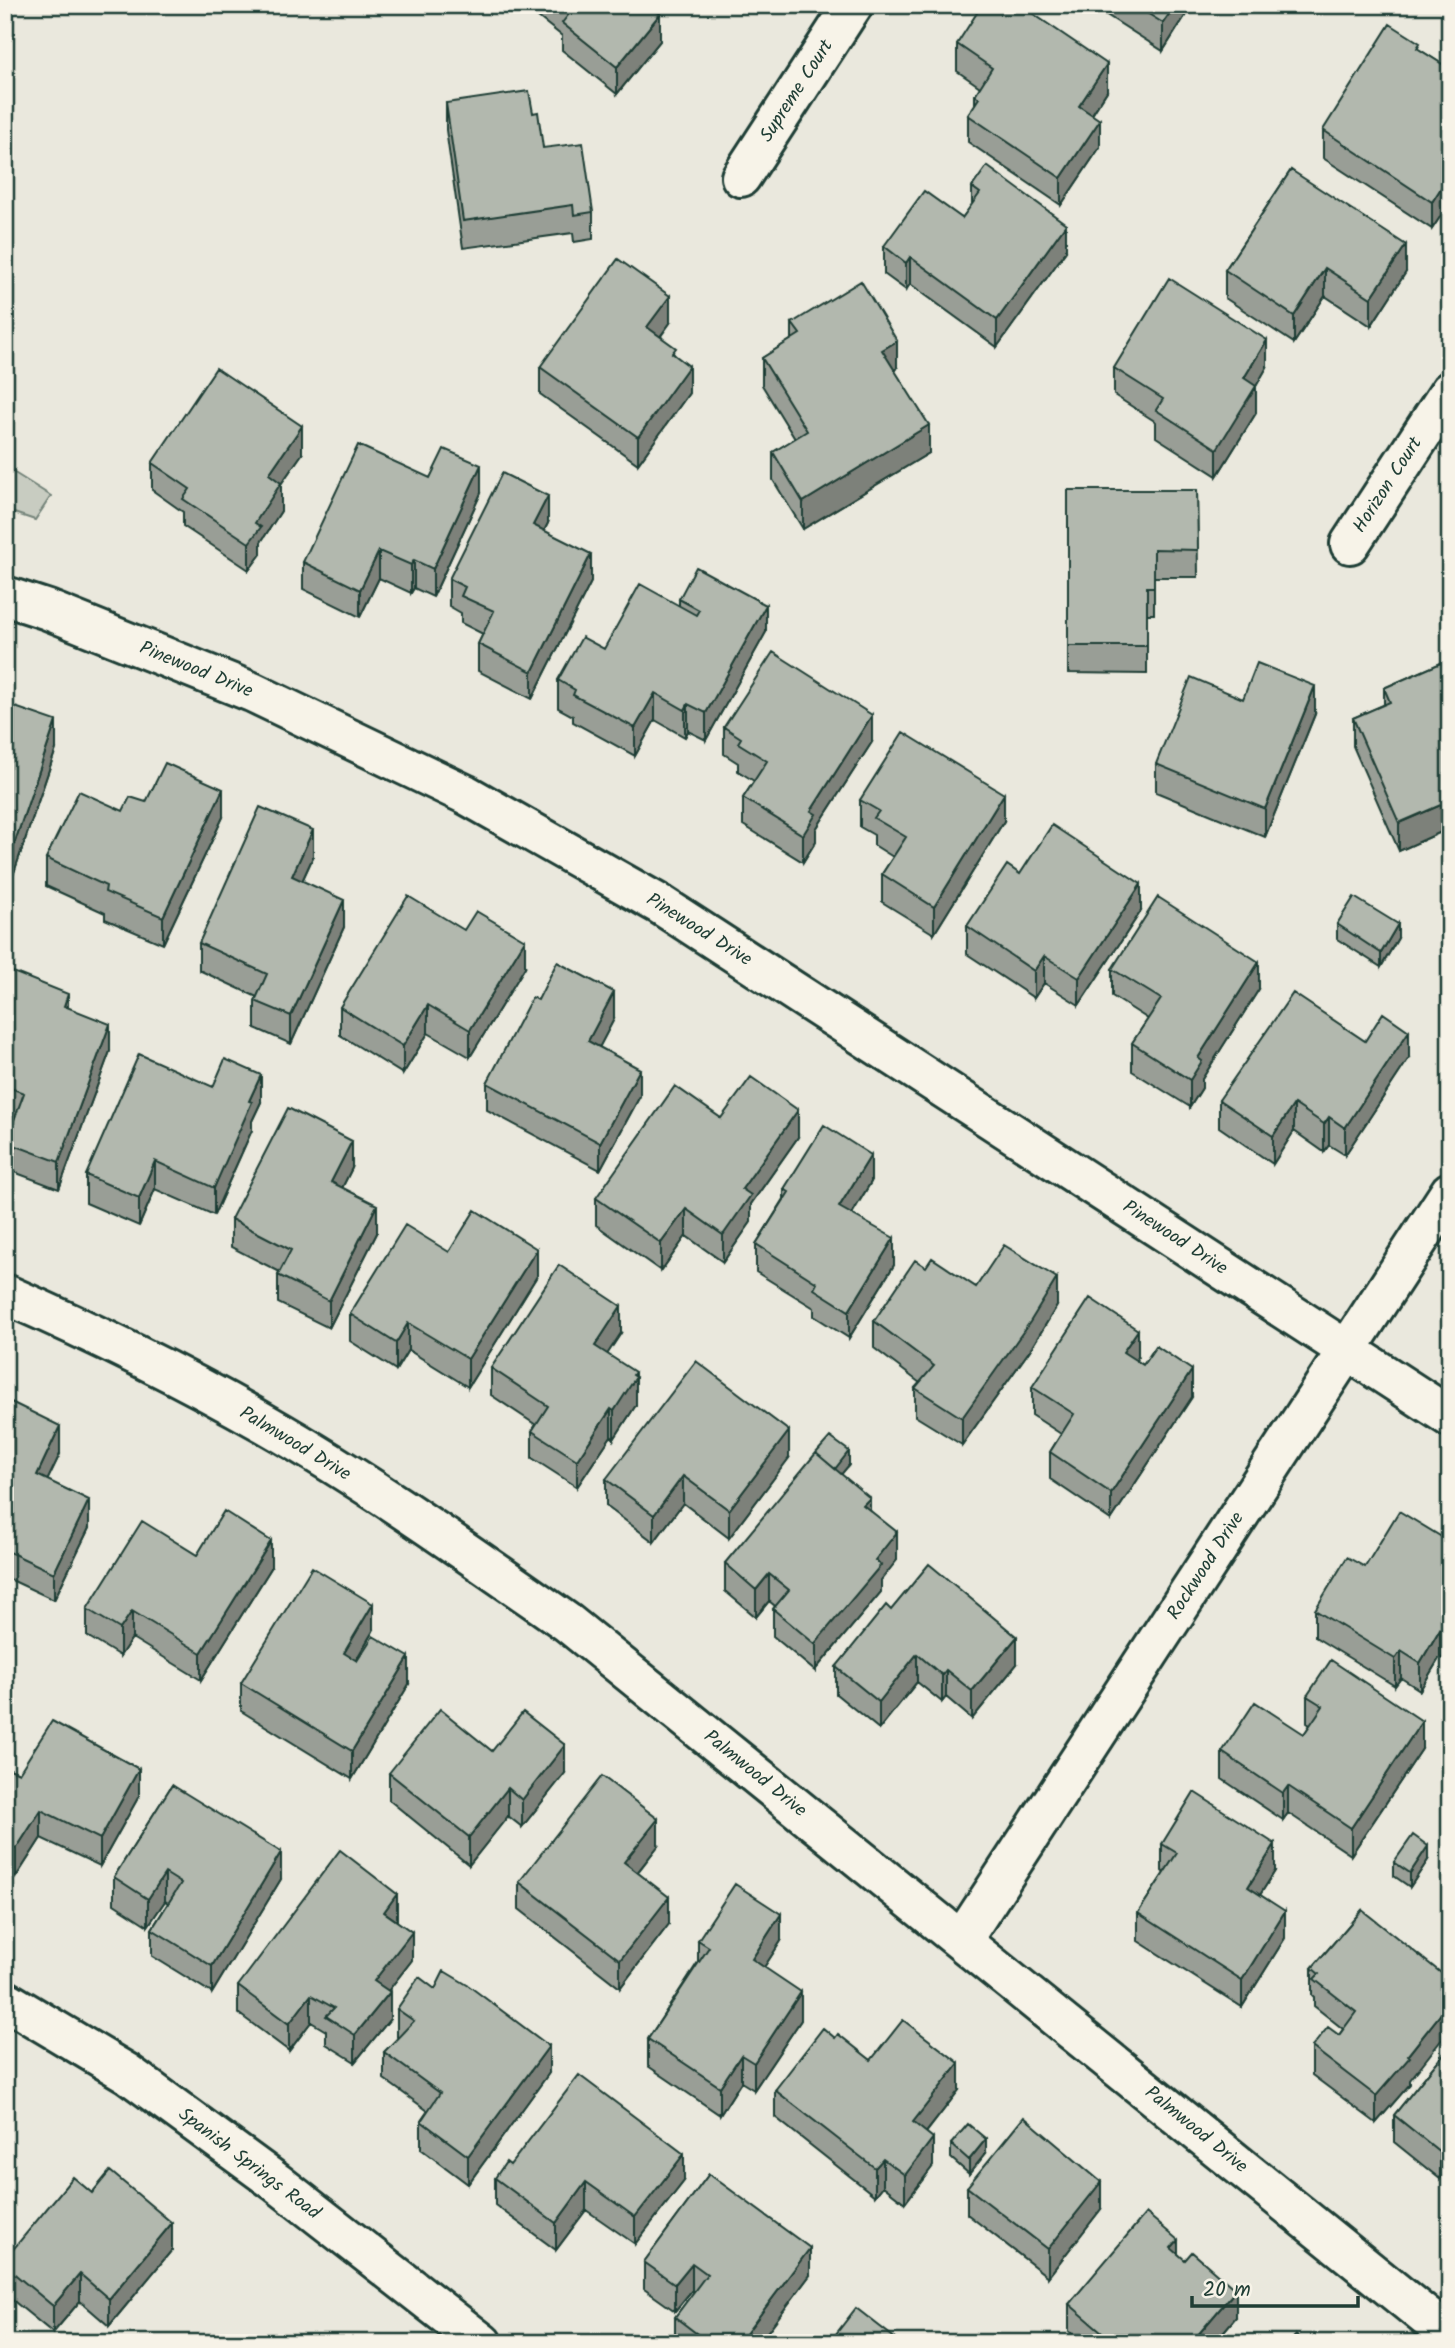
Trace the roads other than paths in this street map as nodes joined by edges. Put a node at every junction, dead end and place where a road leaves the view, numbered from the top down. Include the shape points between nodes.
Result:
1 (853, 5) edge
2 (741, 177) dead end
3 (1450, 390) edge
4 (1350, 544) dead end
5 (5, 596) edge
6 (1450, 1192) edge
7 (5, 1294) edge
8 (1347, 1349) junction
9 (1450, 1418) edge
10 (962, 1940) junction
11 (5, 2000) edge
12 (1450, 2336) edge
13 (482, 2343) edge

1 - 2 street, Supreme Court
3 - 4 street, Horizon Court
5 - 8 street, Pinewood Drive via 252,692 466,794 662,905
6 - 8 street, Rockwood Drive
7 - 10 street, Palmwood Drive via 88,1331 267,1425 424,1522 568,1623
8 - 9 street, Pinewood Drive
8 - 10 street, Rockwood Drive
10 - 12 street, Palmwood Drive
11 - 13 street, Spanish Springs Road via 127,2073

